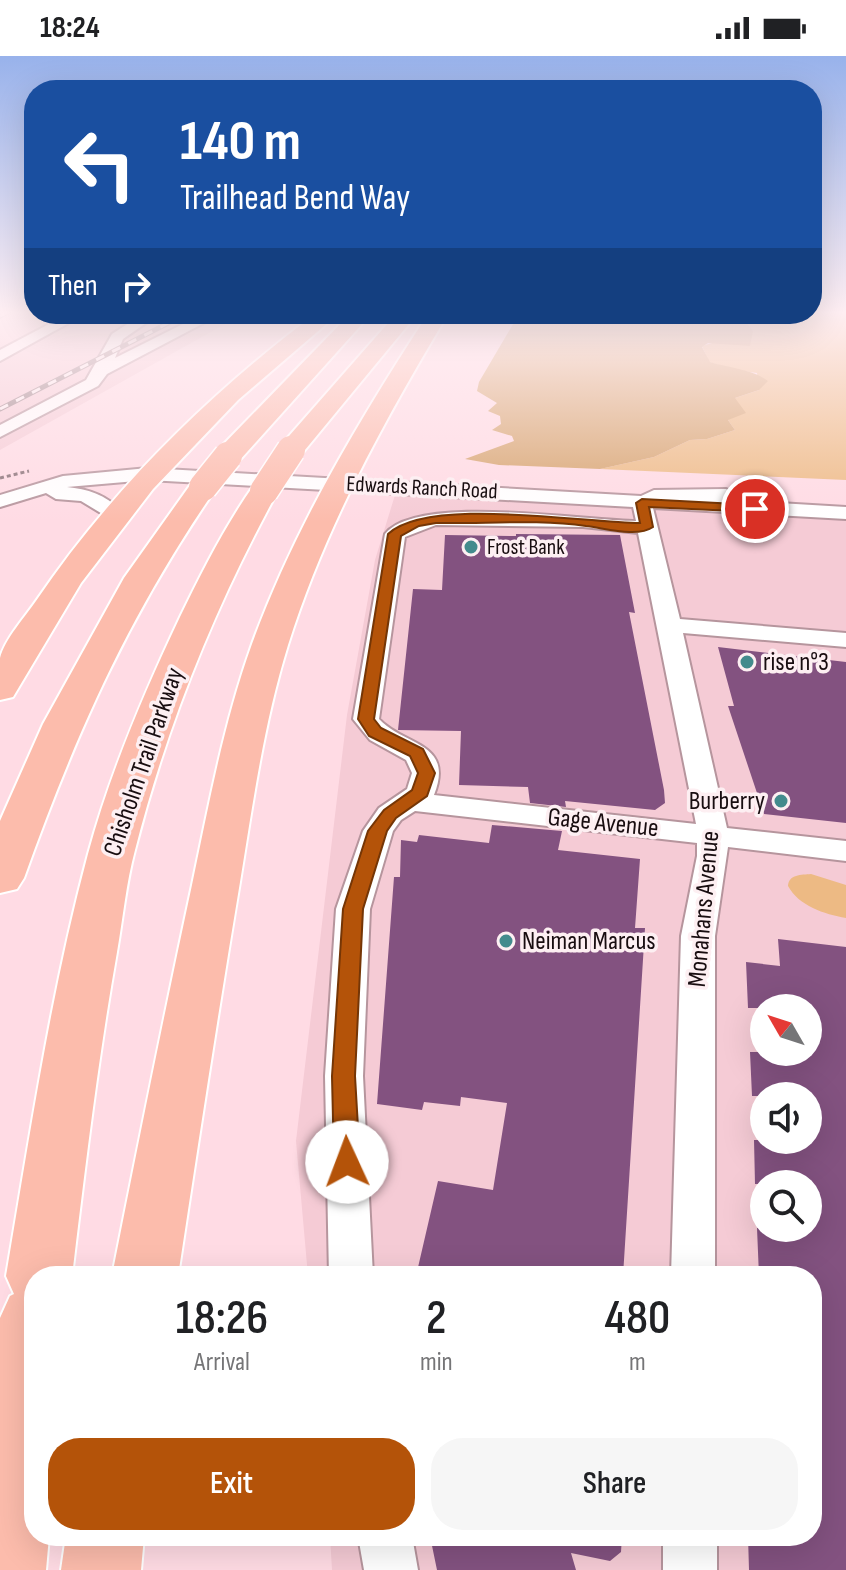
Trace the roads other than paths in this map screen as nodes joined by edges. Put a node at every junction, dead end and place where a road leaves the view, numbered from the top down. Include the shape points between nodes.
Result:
1 (94, 381) edge
2 (246, 381) edge
3 (296, 381) edge
4 (350, 381) edge
5 (395, 381) edge
6 (0, 432) edge
7 (153, 468) junction
8 (413, 487) junction
9 (337, 489) junction
10 (2, 495) edge
11 (846, 501) edge
12 (639, 507) junction
13 (846, 513) edge
14 (114, 515) junction
15 (670, 625) junction
16 (846, 640) edge
17 (0, 689) edge
18 (407, 801) junction
19 (712, 835) junction
20 (846, 851) edge
21 (0, 878) edge
22 (40, 1266) edge
23 (147, 1266) edge
24 (351, 1266) edge
25 (693, 1266) edge
26 (24, 1408) edge
27 (104, 1546) edge
28 (387, 1546) edge
29 (690, 1546) edge
30 (6, 1570) edge
31 (101, 1570) edge
32 (391, 1570) edge
33 (690, 1570) edge

1 - 6 street
2 - 7 highway
3 - 21 highway, bridge via 228,456 164,540 89,668
4 - 22 highway, Chisholm Trail Parkway, bridge via 291,450 223,562 137,768 111,853 73,1044
5 - 9 highway
7 - 9 street, Edwards Ranch Road
7 - 10 street, Edwards Ranch Road
7 - 14 highway
8 - 9 street, Edwards Ranch Road
8 - 9 street via 369,493
8 - 12 street, Edwards Ranch Road
9 - 12 street, Edwards Ranch Road
9 - 23 highway via 287,597 247,720
10 - 14 street via 80,494 100,500
11 - 12 street via 654,496
12 - 13 street, Edwards Ranch Road
12 - 15 street, Monahans Avenue
12 - 18 street via 617,527 583,521 436,519 395,534 366,719 375,732 409,746 422,759 425,785
14 - 17 highway via 53,599
15 - 16 street
15 - 19 street, Monahans Avenue
18 - 19 street, Gage Avenue
18 - 24 street via 378,831 353,909 344,1076
19 - 20 street, Gage Avenue
19 - 25 street, Monahans Avenue via 698,936
26 - 30 highway
27 - 31 highway
28 - 32 street
29 - 33 street

